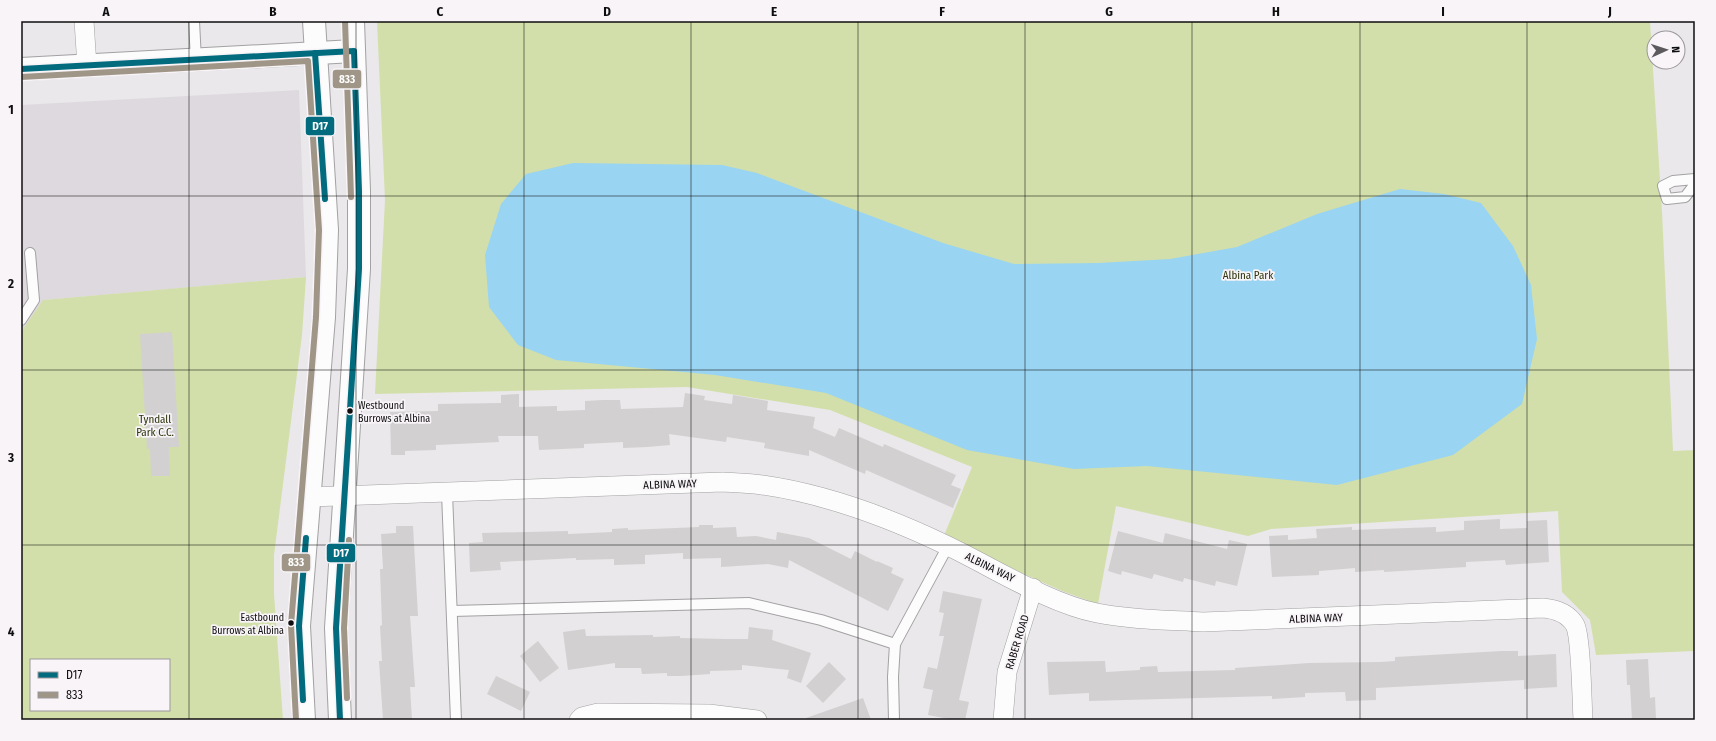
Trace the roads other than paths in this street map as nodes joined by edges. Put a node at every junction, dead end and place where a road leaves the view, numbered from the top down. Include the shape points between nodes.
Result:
1 (84, 21) edge
2 (194, 21) edge
3 (314, 21) edge
4 (352, 21) edge
5 (354, 51) junction
6 (316, 53) junction
7 (196, 60) junction
8 (87, 66) junction
9 (21, 69) edge
10 (1695, 179) edge
11 (1695, 184) edge
12 (30, 253) dead end
13 (21, 320) edge
14 (447, 492) junction
15 (344, 496) junction
16 (310, 497) junction
17 (948, 546) junction
18 (1033, 588) junction
19 (452, 611) junction
20 (895, 644) junction
21 (676, 717) edge
22 (304, 720) edge
23 (340, 720) edge
24 (456, 720) edge
25 (579, 720) edge
26 (757, 720) edge
27 (894, 720) edge
28 (1003, 720) edge
29 (1583, 720) edge

1 - 8 street
2 - 7 lane
3 - 6 street
4 - 5 street
5 - 6 street
5 - 15 street via 359,269
6 - 7 street
6 - 16 street via 327,230 324,317
7 - 8 street
8 - 9 street
10 - 11 lane via 1673,180 1663,186 1667,199 1685,196
12 - 13 lane via 34,300
14 - 15 street, ALBINA WAY
14 - 17 street, ALBINA WAY via 723,482 762,484 809,494 886,518
14 - 19 lane
15 - 16 street, ALBINA WAY
15 - 23 street via 336,628
16 - 22 street via 300,626
17 - 18 street, ALBINA WAY
17 - 20 lane
18 - 28 street, RABER ROAD via 1007,672
18 - 29 street, ALBINA WAY via 1097,612 1152,620 1203,622 1543,608 1556,610 1575,624
19 - 20 lane via 748,603 821,620
19 - 24 lane
20 - 27 lane
21 - 25 street via 598,713
21 - 26 street via 709,714

